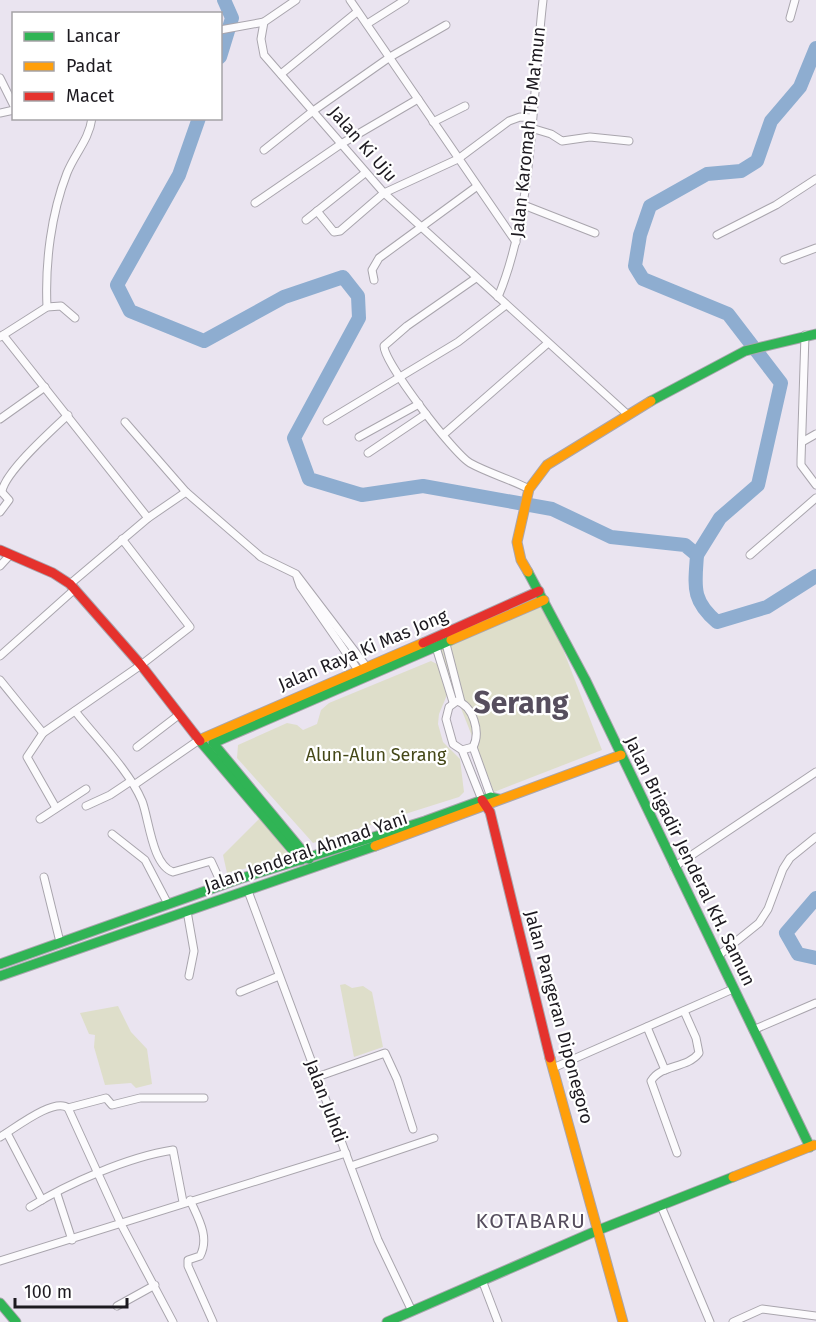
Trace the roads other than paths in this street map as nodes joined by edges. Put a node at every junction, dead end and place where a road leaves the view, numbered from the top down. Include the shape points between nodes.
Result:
1 (296, 0) edge
2 (350, 0) edge
3 (405, 0) edge
4 (543, 0) edge
5 (795, 0) edge
6 (357, 12) junction
7 (790, 18) dead end
8 (264, 22) junction
9 (367, 24) junction
10 (446, 25) dead end
11 (222, 30) edge
12 (390, 57) junction
13 (281, 74) junction
14 (0, 78) edge
15 (418, 99) junction
16 (12, 101) edge
17 (465, 106) dead end
18 (313, 111) junction
19 (532, 117) junction
20 (92, 120) edge
21 (434, 122) junction
22 (531, 128) junction
23 (629, 141) dead end
24 (341, 144) junction
25 (264, 150) dead end
26 (458, 159) junction
27 (365, 173) junction
28 (816, 179) edge
29 (476, 187) junction
30 (384, 193) junction
31 (255, 203) dead end
32 (521, 204) junction
33 (317, 211) junction
34 (306, 220) dead end
35 (421, 227) junction
36 (595, 233) dead end
37 (717, 235) dead end
38 (516, 242) junction
39 (815, 250) edge
40 (784, 260) dead end
41 (476, 278) junction
42 (374, 280) dead end
43 (498, 297) junction
44 (506, 304) junction
45 (47, 307) junction
46 (75, 318) dead end
47 (816, 334) edge
48 (805, 335) junction
49 (1, 336) edge
50 (548, 343) junction
51 (399, 379) junction
52 (45, 387) junction
53 (419, 404) junction
54 (426, 414) junction
55 (627, 414) junction
56 (68, 415) junction
57 (0, 418) edge
58 (327, 421) dead end
59 (125, 422) dead end
60 (444, 434) junction
61 (816, 435) edge
62 (360, 437) dead end
63 (802, 442) junction
64 (368, 453) dead end
65 (816, 485) edge
66 (1, 491) edge
67 (186, 492) junction
68 (528, 492) junction
69 (816, 498) edge
70 (0, 512) edge
71 (148, 518) junction
72 (122, 539) junction
73 (0, 550) edge
74 (10, 555) junction
75 (750, 555) dead end
76 (0, 566) edge
77 (72, 586) junction
78 (542, 595) junction
79 (443, 634) junction
80 (433, 639) junction
81 (446, 644) junction
82 (436, 649) junction
83 (0, 656) edge
84 (141, 665) junction
85 (362, 668) junction
86 (0, 680) edge
87 (453, 702) junction
88 (461, 702) junction
89 (75, 711) junction
90 (180, 714) junction
91 (262, 716) junction
92 (43, 733) junction
93 (199, 740) junction
94 (137, 747) dead end
95 (473, 747) junction
96 (462, 750) junction
97 (621, 755) junction
98 (816, 772) edge
99 (133, 783) junction
100 (86, 789) dead end
101 (246, 790) junction
102 (490, 803) junction
103 (86, 806) dead end
104 (56, 808) junction
105 (40, 819) dead end
106 (112, 834) dead end
107 (816, 837) edge
108 (303, 857) junction
109 (674, 867) junction
110 (316, 868) junction
111 (44, 877) dead end
112 (222, 885) junction
113 (248, 891) junction
114 (168, 904) junction
115 (146, 911) junction
116 (187, 911) junction
117 (150, 922) junction
118 (60, 942) junction
119 (718, 956) junction
120 (0, 964) edge
121 (189, 975) dead end
122 (0, 976) edge
123 (279, 976) junction
124 (734, 989) junction
125 (240, 992) dead end
126 (816, 1003) edge
127 (684, 1011) junction
128 (647, 1027) junction
129 (753, 1030) junction
130 (553, 1068) junction
131 (665, 1070) junction
132 (317, 1077) junction
133 (204, 1098) dead end
134 (68, 1108) junction
135 (413, 1129) dead end
136 (3, 1135) edge
137 (434, 1138) dead end
138 (813, 1145) edge
139 (346, 1153) junction
140 (677, 1153) dead end
141 (351, 1166) junction
142 (98, 1174) junction
143 (57, 1194) junction
144 (42, 1200) junction
145 (186, 1201) junction
146 (661, 1206) junction
147 (30, 1207) dead end
148 (121, 1224) junction
149 (596, 1231) junction
150 (72, 1240) junction
151 (0, 1261) edge
152 (482, 1280) junction
153 (154, 1285) junction
154 (0, 1303) edge
155 (117, 1306) dead end
156 (411, 1309) junction
157 (816, 1316) edge
158 (16, 1322) edge
159 (173, 1322) edge
160 (213, 1322) edge
161 (387, 1322) edge
162 (498, 1322) edge
163 (623, 1322) edge
164 (710, 1322) edge
165 (733, 1322) edge

1 - 8 street
2 - 6 street
3 - 9 street
4 - 19 street, Jalan Karomah Tb Ma'mun
5 - 7 street
6 - 9 street
6 - 13 street
8 - 11 street
8 - 13 street, Jalan Ki Uju via 261,48
9 - 12 street
10 - 12 street
12 - 15 street
12 - 18 street
13 - 18 street, Jalan Ki Uju
14 - 16 street
15 - 21 street
15 - 24 street
17 - 21 street
18 - 24 street, Jalan Ki Uju
18 - 25 street
19 - 22 street, Jalan Karomah Tb Ma'mun
19 - 26 street via 509,121
20 - 45 street via 90,133 74,156 61,193 46,267
21 - 26 street
22 - 23 street via 568,142 590,137
22 - 32 street, Jalan Karomah Tb Ma'mun
24 - 27 street, Jalan Ki Uju
24 - 31 street
26 - 29 street
26 - 30 street
27 - 30 street, Jalan Ki Uju
27 - 33 street
28 - 37 street
29 - 35 street
29 - 38 street
30 - 33 street via 338,232
30 - 35 street, Jalan Ki Uju
32 - 36 street
32 - 38 street, Jalan Karomah Tb Ma'mun
33 - 34 street
35 - 41 street, Jalan Ki Uju
35 - 42 street via 379,258 372,270
38 - 43 street, Jalan Karomah Tb Ma'mun
39 - 40 street
41 - 43 street, Jalan Ki Uju
41 - 51 street via 384,345 384,353
43 - 44 street, Jalan Ki Uju
44 - 50 street, Jalan Ki Uju
44 - 51 street via 458,342
45 - 46 street via 61,306
45 - 49 street
47 - 48 main road
48 - 55 main road via 745,351
48 - 63 street
49 - 52 street
50 - 55 street, Jalan Ki Uju
50 - 60 street
51 - 53 street
51 - 58 street
52 - 56 street
52 - 57 street
53 - 54 street
53 - 62 street
54 - 60 street
54 - 64 street
55 - 68 main road via 547,465
56 - 66 street via 32,451
56 - 71 street
59 - 67 street
60 - 68 street via 469,463
61 - 63 street
63 - 65 street via 801,465
66 - 70 street via 9,500
67 - 71 street
67 - 85 street via 261,557 296,574 300,586
68 - 78 main road via 518,532 521,560
69 - 75 street
71 - 72 street
72 - 77 street
72 - 84 street via 190,625
73 - 74 main road
74 - 76 street
74 - 77 main road via 53,573
77 - 83 street
77 - 84 main road
78 - 79 main road, Jalan Raya Ki Mas Jong
78 - 81 main road
78 - 97 main road, Jalan Brigadir Jenderal KH. Samun
79 - 80 main road, Jalan Raya Ki Mas Jong
79 - 81 street
80 - 82 street
80 - 85 main road, Jalan Raya Ki Mas Jong
81 - 82 main road
81 - 88 street
82 - 87 street
82 - 91 main road
84 - 89 street
84 - 90 main road
85 - 91 main road, Jalan Raya Ki Mas Jong
86 - 92 street
87 - 88 street
87 - 96 street via 446,720 453,744
88 - 95 street via 469,709 478,735
89 - 92 street
89 - 99 street
90 - 93 main road
90 - 94 street
91 - 93 main road, Jalan Raya Ki Mas Jong
91 - 101 main road via 213,743
92 - 104 street via 27,757
93 - 99 street
93 - 101 main road
95 - 96 street
95 - 102 street
96 - 102 street
97 - 102 main road, Jalan Jenderal Ahmad Yani
97 - 109 main road, Jalan Brigadir Jenderal KH. Samun
98 - 109 street
99 - 103 street
99 - 112 street via 165,867 173,872 211,861
100 - 104 street
101 - 108 main road
102 - 108 main road, Jalan Jenderal Ahmad Yani
102 - 110 main road, Jalan Jenderal Ahmad Yani
102 - 130 main road, Jalan Pangeran Diponegoro
104 - 105 street
106 - 114 street via 145,860
107 - 119 street via 783,868 759,923
108 - 110 main road
108 - 112 main road, Jalan Jenderal Ahmad Yani
109 - 119 main road, Jalan Brigadir Jenderal KH. Samun
110 - 113 main road, Jalan Jenderal Ahmad Yani
111 - 118 street
112 - 114 main road, Jalan Jenderal Ahmad Yani
113 - 116 main road, Jalan Jenderal Ahmad Yani
113 - 123 street, Jalan Juhdi
114 - 115 main road, Jalan Jenderal Ahmad Yani
115 - 117 main road
115 - 118 main road, Jalan Jenderal Ahmad Yani
116 - 117 main road, Jalan Jenderal Ahmad Yani
116 - 121 street via 194,951
117 - 122 main road, Jalan Jenderal Ahmad Yani
118 - 120 main road, Jalan Jenderal Ahmad Yani
119 - 124 main road, Jalan Brigadir Jenderal KH. Samun
123 - 125 street
123 - 132 street, Jalan Juhdi
124 - 127 street
124 - 129 main road, Jalan Brigadir Jenderal KH. Samun
126 - 129 street
127 - 128 street
127 - 131 street via 699,1053 688,1062
128 - 130 street
128 - 131 street
129 - 138 main road, Jalan Brigadir Jenderal KH. Samun
130 - 149 main road, Jalan Pangeran Diponegoro
131 - 140 street via 656,1073 651,1081
132 - 135 street via 385,1053
132 - 139 street, Jalan Juhdi
133 - 134 street via 140,1098 112,1105 106,1098
134 - 136 street via 57,1105
134 - 142 street
136 - 144 street
137 - 141 street
138 - 146 main road
139 - 141 street, Jalan Juhdi
139 - 145 street
141 - 156 street, Jalan Juhdi via 378,1240
142 - 143 street
142 - 145 street via 146,1154 173,1150
142 - 148 street
143 - 144 street
143 - 150 street
144 - 147 street
145 - 148 street
145 - 160 street via 202,1227 205,1247 200,1256 188,1260 188,1266
146 - 149 main road
146 - 164 street
148 - 150 street
148 - 153 street
149 - 152 main road
149 - 163 main road, Jalan Pangeran Diponegoro
150 - 151 street
152 - 156 main road
152 - 162 street
153 - 155 street
153 - 159 street
154 - 158 main road
156 - 161 main road
157 - 165 street via 762,1309

